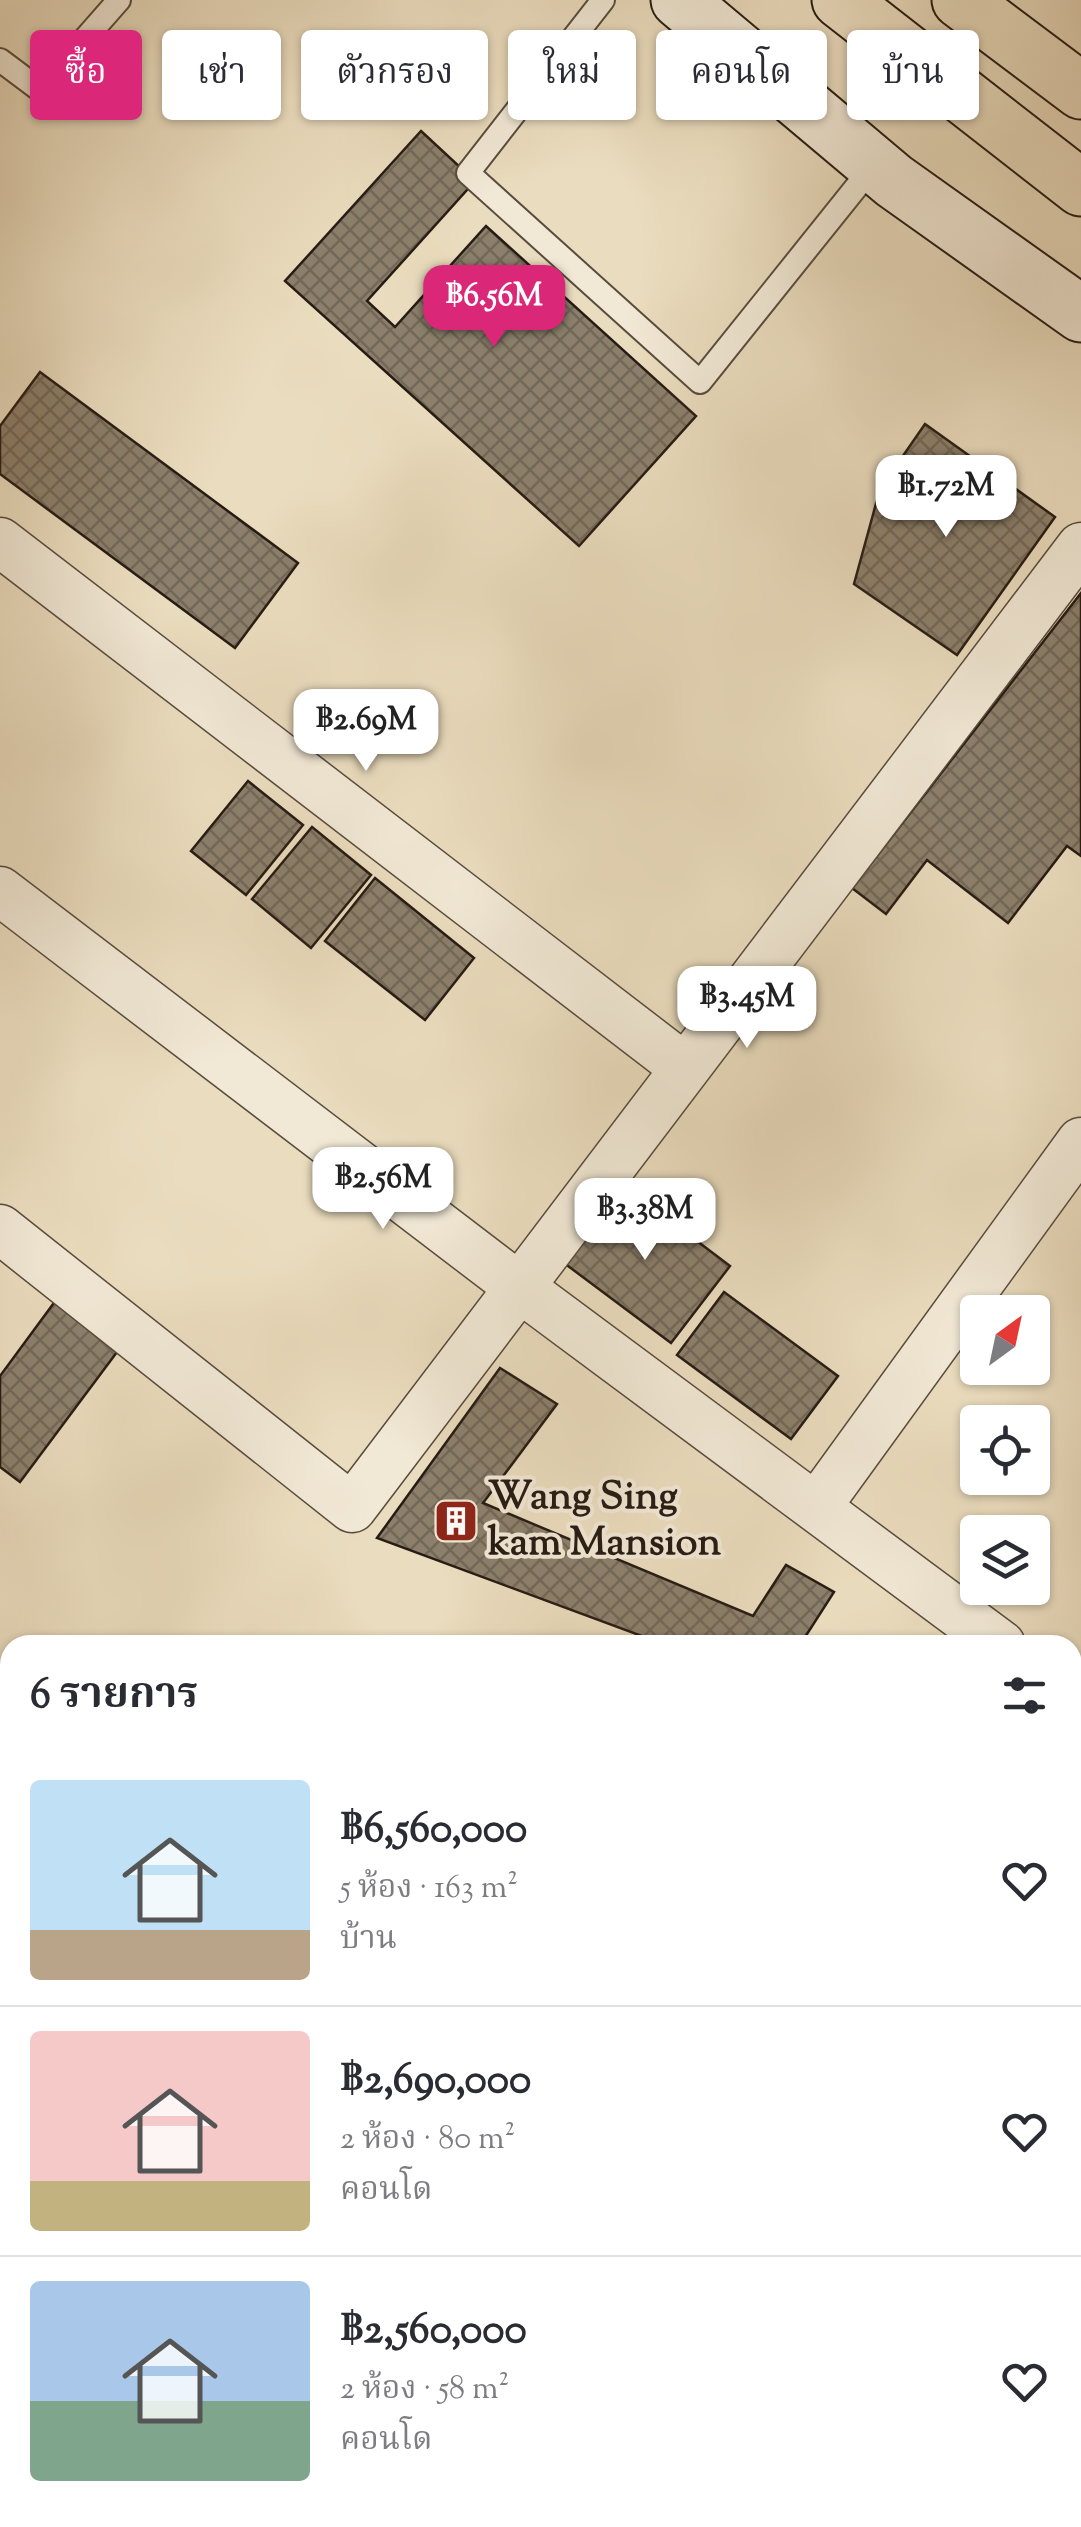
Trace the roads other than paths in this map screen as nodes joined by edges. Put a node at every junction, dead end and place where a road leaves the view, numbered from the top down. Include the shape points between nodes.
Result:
1 (119, 0) edge
2 (604, 0) edge
3 (678, 0) edge
4 (840, 0) edge
5 (960, 0) edge
6 (0, 60) edge
7 (1081, 92) edge
8 (885, 172) junction
9 (1081, 188) edge
10 (1081, 314) edge
11 (1081, 350) edge
12 (0, 542) edge
13 (1081, 546) edge
14 (0, 892) edge
15 (685, 1068) junction
16 (1081, 1142) edge
17 (0, 1230) edge
18 (519, 1287) junction
19 (816, 1506) junction
20 (988, 1635) edge

1 - 6 lane via 40,90
2 - 8 lane via 468,174 700,382
3 - 8 main road
4 - 9 highway
5 - 7 highway
8 - 10 main road
8 - 11 main road via 1024,306
12 - 15 street
13 - 15 street
14 - 18 street
15 - 18 street
16 - 19 street
17 - 18 street via 352,1508
18 - 19 street
19 - 20 street

